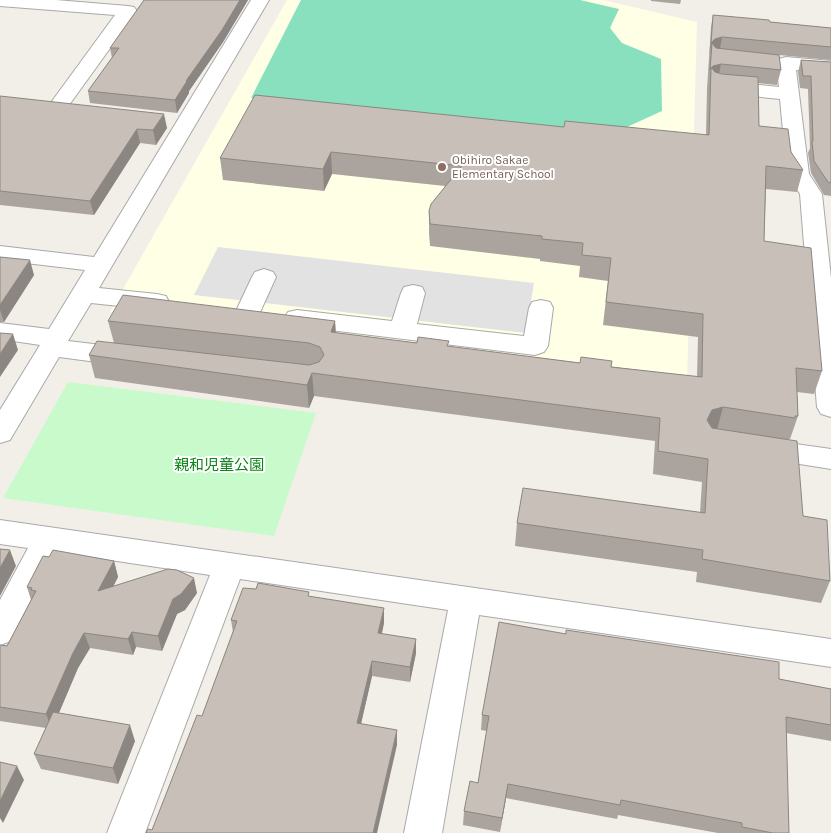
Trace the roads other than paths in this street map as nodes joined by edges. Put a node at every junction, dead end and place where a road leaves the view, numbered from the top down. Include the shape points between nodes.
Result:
1 (260, 0) edge
2 (0, 1) edge
3 (831, 67) edge
4 (718, 87) edge
5 (789, 94) junction
6 (57, 108) edge
7 (821, 195) edge
8 (0, 253) edge
9 (102, 265) junction
10 (264, 277) dead end
11 (413, 293) dead end
12 (84, 294) junction
13 (826, 304) edge
14 (182, 305) edge
15 (541, 308) dead end
16 (402, 331) junction
17 (0, 332) edge
18 (54, 344) junction
19 (153, 360) edge
20 (831, 407) edge
21 (0, 433) edge
22 (736, 445) edge
23 (831, 459) edge
24 (0, 532) edge
25 (48, 539) junction
26 (229, 566) junction
27 (466, 600) junction
28 (0, 632) edge
29 (831, 652) edge
30 (126, 833) edge
31 (423, 833) edge

1 - 9 street via 178,121
2 - 6 street via 128,11
3 - 5 street via 776,62
4 - 5 street
5 - 7 street via 798,174
7 - 13 street
8 - 9 street
9 - 12 street
10 - 16 street via 256,314
11 - 16 street
12 - 14 street
12 - 18 street
13 - 20 street
15 - 16 street via 535,346
17 - 18 street
18 - 19 street
18 - 21 street
22 - 23 street
24 - 25 street
25 - 26 street
25 - 28 street
26 - 27 street
26 - 30 street
27 - 29 street
27 - 31 street

